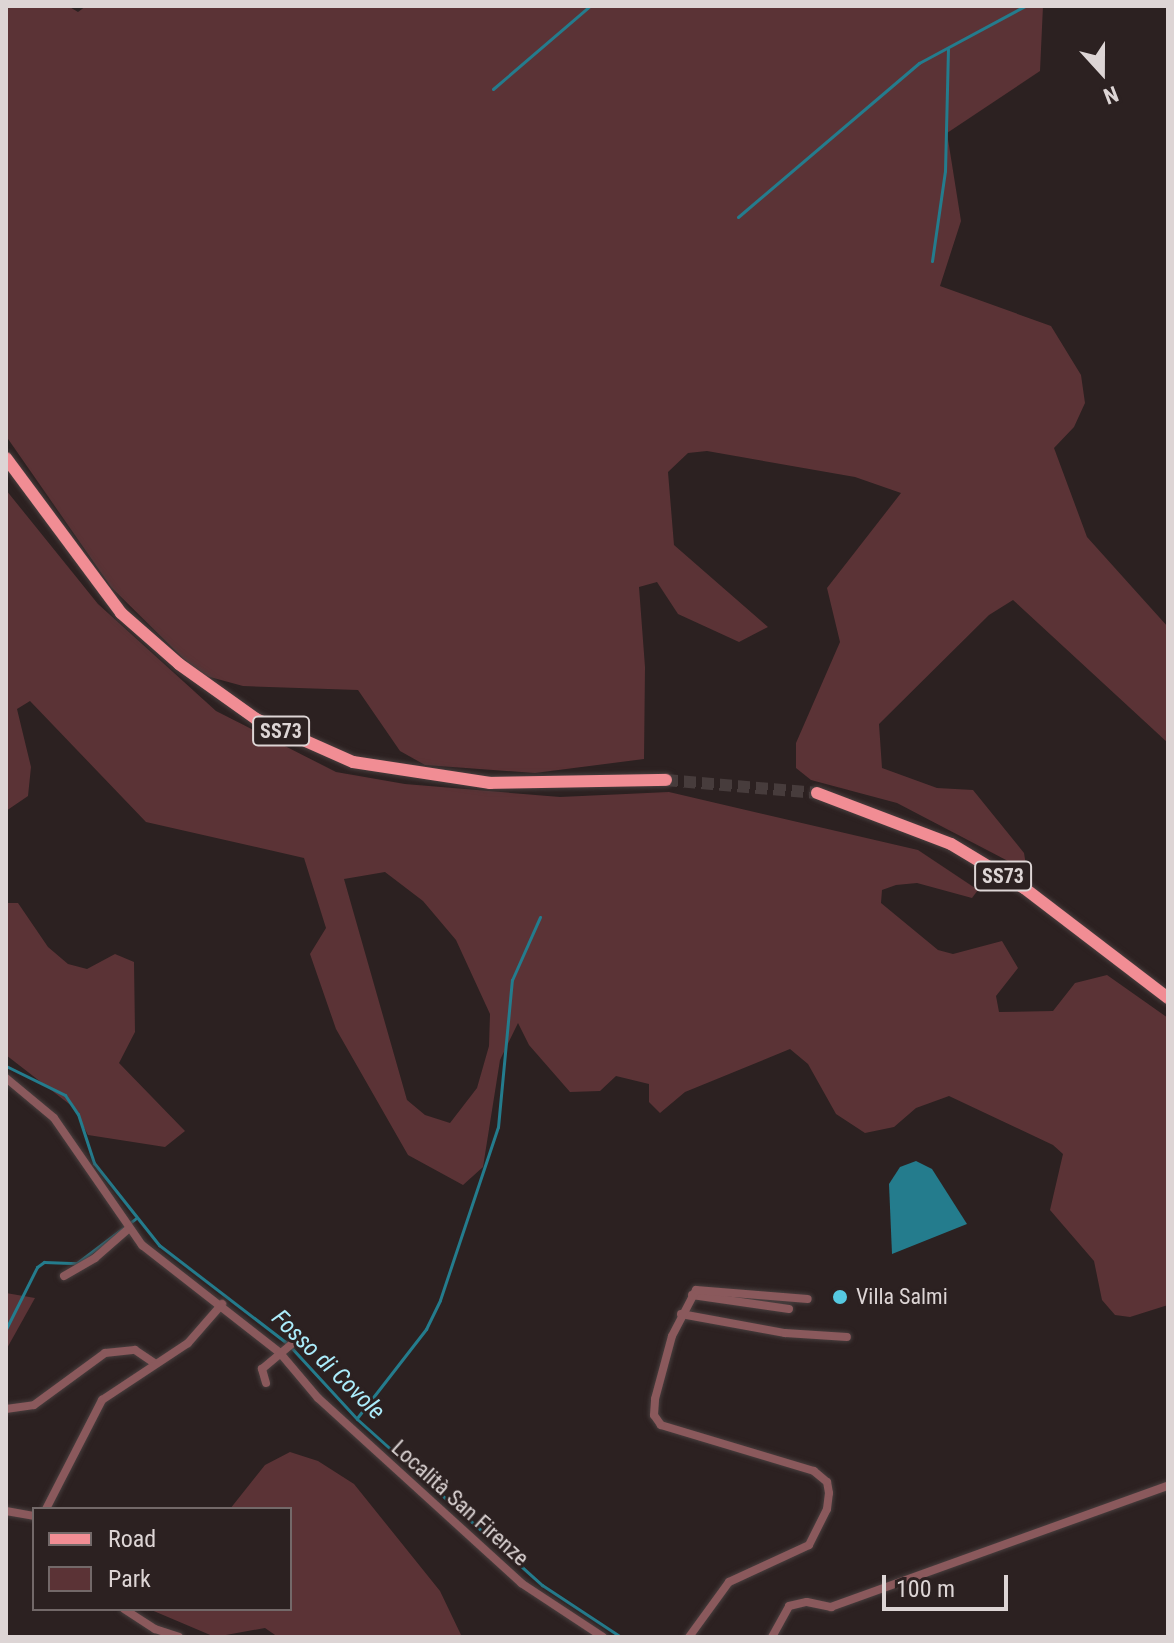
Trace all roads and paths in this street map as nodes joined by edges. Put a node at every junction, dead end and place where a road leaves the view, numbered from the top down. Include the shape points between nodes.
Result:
1 (6, 458) edge
2 (666, 780) tunnel mouth
3 (817, 793) tunnel mouth
4 (1168, 998) edge
5 (6, 1078) edge
6 (127, 1230) junction
7 (64, 1276) dead end
8 (692, 1295) junction
9 (808, 1299) dead end
10 (222, 1304) junction
11 (789, 1309) dead end
12 (681, 1314) junction
13 (847, 1337) dead end
14 (287, 1348) junction
15 (154, 1363) junction
16 (266, 1383) dead end
17 (6, 1409) edge
18 (1168, 1486) edge
19 (47, 1507) edge
20 (6, 1511) edge
21 (32, 1516) edge
22 (127, 1611) edge
23 (179, 1637) edge
24 (603, 1637) edge
25 (689, 1637) edge
26 (772, 1637) edge

1 - 2 main road, SS73 via 121,613 179,664 256,719 353,762 475,781
3 - 4 main road, SS73 via 951,844 1024,888
5 - 6 street, Località San Firenze via 54,1118
6 - 7 street
6 - 10 street, Località San Firenze
8 - 9 street via 723,1289
8 - 11 street
8 - 12 street
10 - 14 street, Località San Firenze
10 - 15 street via 188,1343
12 - 13 street via 785,1333
12 - 25 street via 655,1399 654,1415 661,1425 814,1471 827,1482 829,1493 809,1545 729,1582
14 - 16 street via 262,1369
14 - 24 street, Località San Firenze via 318,1398 521,1583
15 - 17 street via 135,1350 105,1353 34,1405
15 - 19 street via 102,1400
18 - 26 street via 831,1607 807,1602 789,1606
20 - 21 street
22 - 23 street

